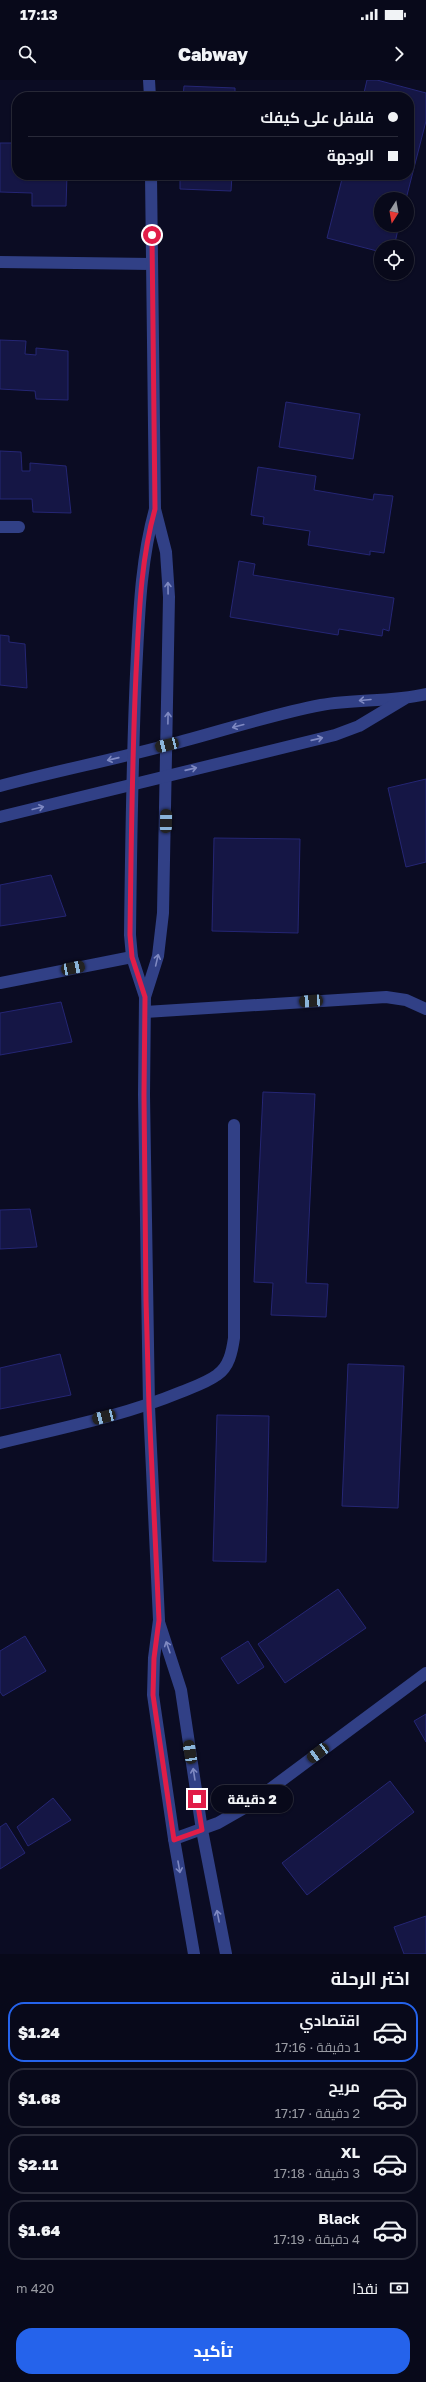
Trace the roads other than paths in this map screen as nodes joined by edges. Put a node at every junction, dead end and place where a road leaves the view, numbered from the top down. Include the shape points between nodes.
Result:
1 (150, 80) edge
2 (150, 92) edge
3 (151, 180) edge
4 (0, 262) edge
5 (152, 264) junction
6 (155, 509) junction
7 (0, 527) edge
8 (19, 527) dead end
9 (426, 694) edge
10 (404, 699) junction
11 (167, 745) junction
12 (132, 754) junction
13 (167, 774) junction
14 (132, 783) junction
15 (0, 786) edge
16 (0, 817) edge
17 (132, 957) junction
18 (0, 983) edge
19 (145, 997) junction
20 (426, 1009) edge
21 (145, 1012) junction
22 (234, 1125) dead end
23 (149, 1406) junction
24 (0, 1443) edge
25 (159, 1620) junction
26 (426, 1673) edge
27 (202, 1830) junction
28 (174, 1840) junction
29 (194, 1954) edge
30 (226, 1954) edge

1 - 2 street
3 - 5 street
4 - 5 street
5 - 6 street
11 -> 6 street via 168,574 166,552
6 - 12 street via 141,575
7 - 8 street
9 - 10 street
10 -> 11 street via 322,705
13 -> 10 street via 335,735 359,726
11 - 12 street
11 - 13 street
12 - 14 street
12 -> 15 street
13 - 14 street
19 -> 13 street via 158,956 162,928
16 -> 14 street
14 - 17 street
17 - 18 street
17 - 19 street
19 - 21 street
20 - 21 street via 406,1000 386,997
21 - 23 street
22 - 23 street via 232,1352 218,1375
23 - 24 street
23 - 25 street
27 -> 25 street via 181,1690
25 - 28 street via 153,1695
26 - 27 street via 246,1807
27 - 28 street
30 -> 27 street
28 -> 29 street

